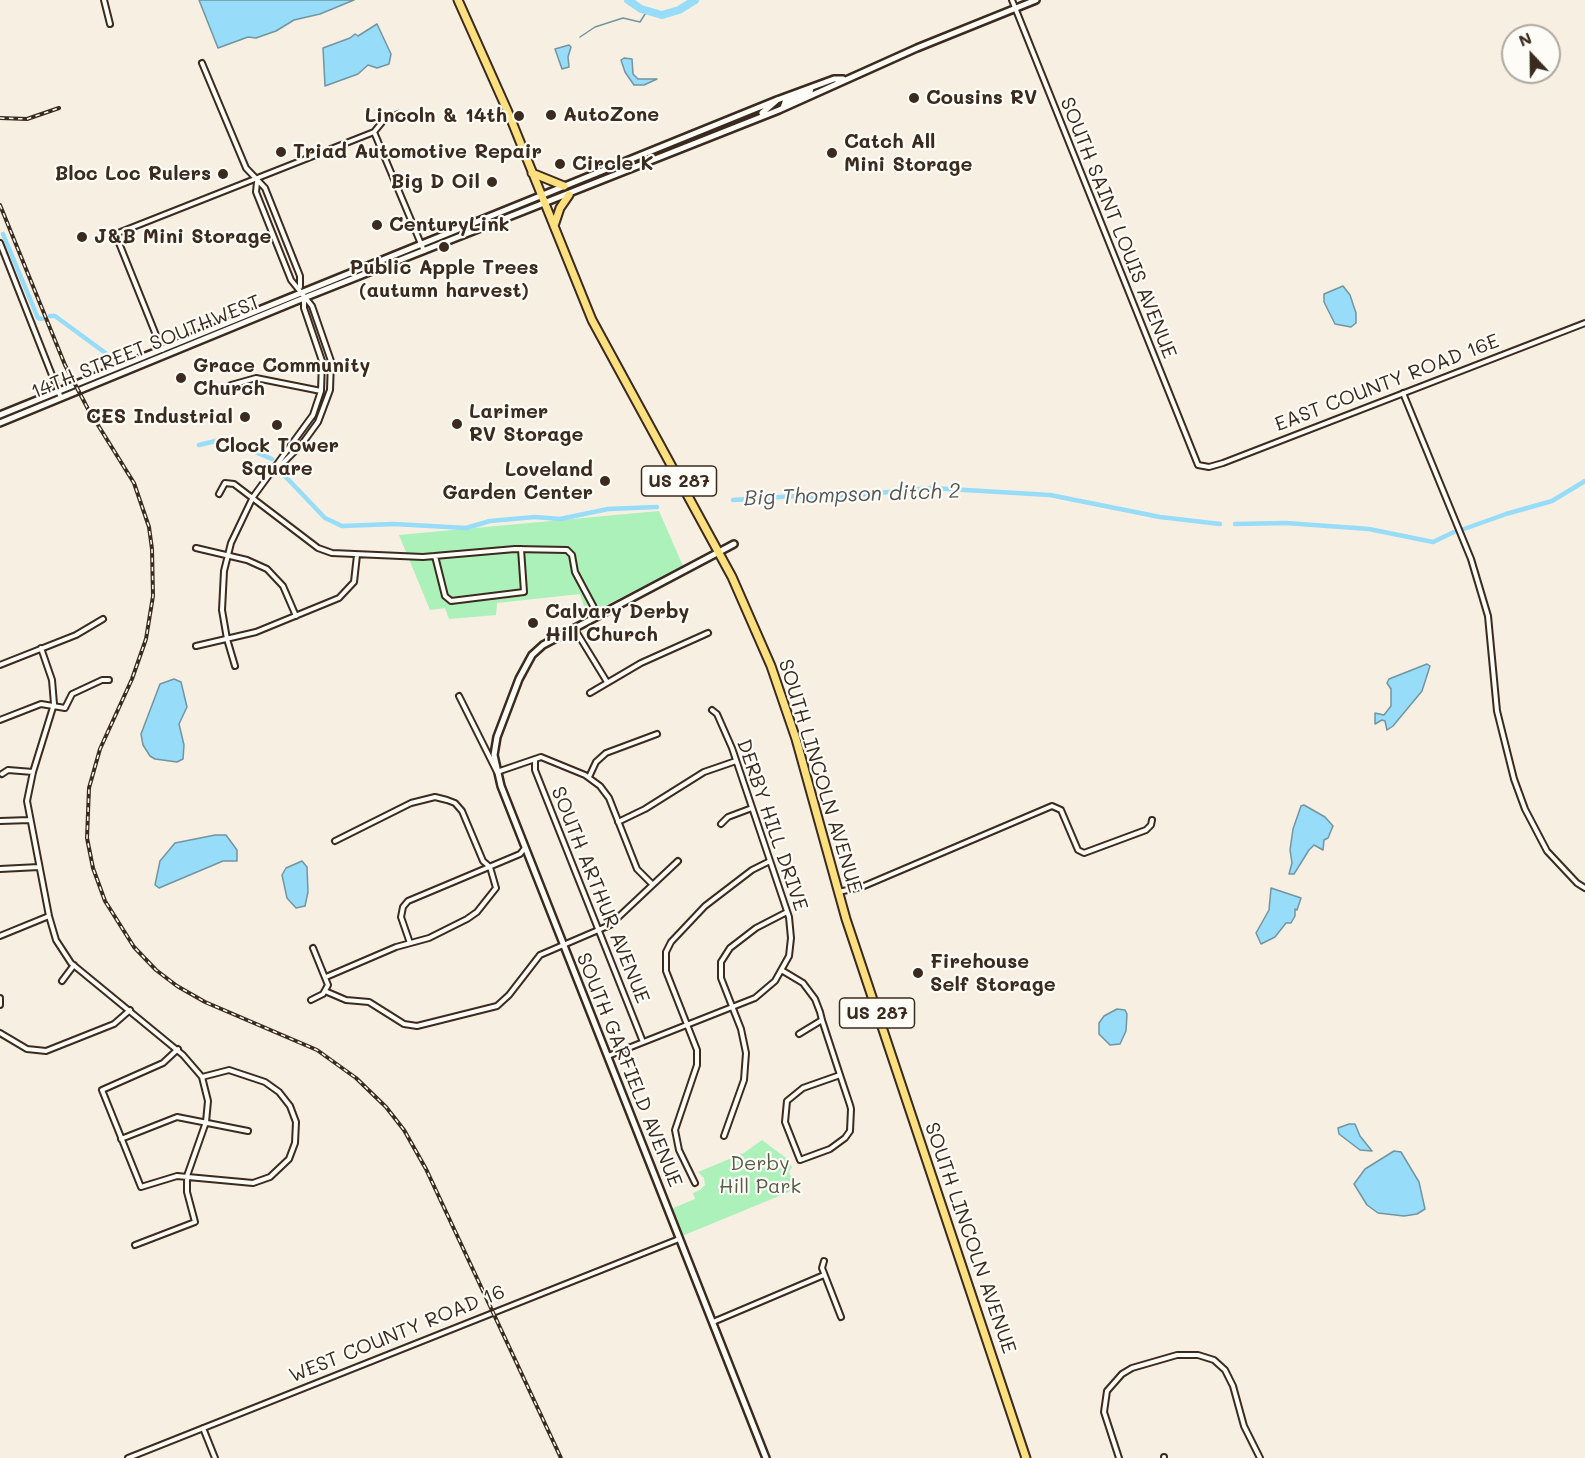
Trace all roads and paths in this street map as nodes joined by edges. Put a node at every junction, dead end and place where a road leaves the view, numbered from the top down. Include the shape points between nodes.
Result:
1 (104, 0) edge
2 (458, 0) edge
3 (1012, 0) edge
4 (1036, 0) edge
5 (1015, 8) junction
6 (110, 24) dead end
7 (202, 63) dead end
8 (843, 79) junction
9 (811, 88) junction
10 (777, 100) junction
11 (783, 108) junction
12 (398, 114) dead end
13 (729, 130) junction
14 (374, 132) junction
15 (532, 173) junction
16 (256, 180) junction
17 (564, 186) junction
18 (569, 195) junction
19 (541, 196) junction
20 (545, 204) junction
21 (554, 226) junction
22 (0, 243) edge
23 (420, 244) junction
24 (424, 251) junction
25 (302, 293) junction
26 (1585, 322) edge
27 (163, 352) junction
28 (231, 385) dead end
29 (59, 391) junction
30 (321, 391) junction
31 (1403, 393) junction
32 (61, 398) junction
33 (0, 415) edge
34 (0, 423) edge
35 (1198, 465) joint
36 (271, 474) junction
37 (219, 494) dead end
38 (253, 497) junction
39 (734, 544) dead end
40 (196, 548) dead end
41 (521, 549) junction
42 (719, 552) junction
43 (227, 555) junction
44 (357, 555) junction
45 (435, 556) junction
46 (598, 615) junction
47 (296, 616) junction
48 (103, 619) dead end
49 (573, 627) junction
50 (708, 633) dead end
51 (227, 639) junction
52 (196, 646) dead end
53 (41, 648) junction
54 (0, 665) edge
55 (235, 666) dead end
56 (109, 680) dead end
57 (607, 682) junction
58 (590, 693) dead end
59 (459, 696) dead end
60 (54, 705) junction
61 (712, 710) dead end
62 (0, 720) edge
63 (657, 734) dead end
64 (535, 759) junction
65 (736, 761) junction
66 (33, 772) junction
67 (497, 772) junction
68 (2, 774) dead end
69 (589, 777) junction
70 (752, 808) junction
71 (30, 820) junction
72 (1152, 820) dead end
73 (0, 821) edge
74 (618, 822) junction
75 (721, 824) dead end
76 (335, 841) dead end
77 (525, 848) junction
78 (678, 861) dead end
79 (770, 861) junction
80 (39, 867) junction
81 (490, 867) junction
82 (0, 869) edge
83 (651, 884) junction
84 (1585, 888) edge
85 (838, 892) junction
86 (787, 912) junction
87 (49, 916) junction
88 (597, 931) junction
89 (0, 936) edge
90 (410, 943) junction
91 (563, 944) junction
92 (314, 948) dead end
93 (74, 965) junction
94 (783, 971) junction
95 (326, 977) junction
96 (62, 981) dead end
97 (325, 991) junction
98 (0, 998) edge
99 (310, 1000) dead end
100 (0, 1005) edge
101 (733, 1007) junction
102 (129, 1010) junction
103 (822, 1020) junction
104 (688, 1025) junction
105 (0, 1033) edge
106 (799, 1034) dead end
107 (643, 1042) junction
108 (178, 1049) junction
109 (608, 1056) junction
110 (840, 1075) junction
111 (202, 1077) junction
112 (206, 1122) junction
113 (248, 1131) dead end
114 (724, 1136) dead end
115 (121, 1138) junction
116 (187, 1176) junction
117 (695, 1183) dead end
118 (679, 1239) junction
119 (135, 1245) dead end
120 (824, 1261) dead end
121 (824, 1275) junction
122 (841, 1317) dead end
123 (712, 1322) junction
124 (203, 1428) junction
125 (128, 1458) edge
126 (215, 1458) edge
127 (766, 1458) edge
128 (1026, 1458) edge
129 (1119, 1458) edge
130 (1260, 1458) edge

1 - 6 street
2 - 15 highway, SOUTH LINCOLN AVENUE / US 287
3 - 5 street, SOUTH SAINT LOUIS AVENUE
4 - 5 main road
5 - 8 main road
5 - 35 street, SOUTH SAINT LOUIS AVENUE
7 - 16 street via 246,168
8 - 9 main road
8 - 11 main road via 836,86
9 - 10 main road
9 - 11 main road via 810,92 785,102
10 - 13 main road via 766,111
10 - 17 main road
11 - 13 main road
12 - 14 street via 382,121
13 - 18 main road
14 - 16 street
14 - 23 street
15 - 17 highway
15 - 19 highway, SOUTH LINCOLN AVENUE / US 287
16 - 25 street via 256,192 291,280
16 - 25 street via 265,188 300,276
16 - 27 street via 117,235
17 - 19 main road
18 - 20 main road
18 - 21 highway
19 - 20 highway, SOUTH LINCOLN AVENUE / US 287
19 - 23 main road
20 - 21 highway, SOUTH LINCOLN AVENUE / US 287
20 - 24 main road
21 - 42 highway, SOUTH LINCOLN AVENUE / US 287 via 604,344
22 - 29 street
23 - 24 street
23 - 25 main road
24 - 25 main road
25 - 27 main road, 14TH STREET SOUTHWEST
25 - 30 street via 321,354
25 - 36 street via 312,306 328,348 330,390 314,429
26 - 31 street, EAST COUNTY ROAD 16E
27 - 29 main road, 14TH STREET SOUTHWEST
27 - 32 main road, 14TH STREET SOUTHWEST
28 - 30 street via 256,378
29 - 32 street
29 - 33 main road, 14TH STREET SOUTHWEST
30 - 36 street via 313,415
31 - 35 street, EAST COUNTY ROAD 16E via 1223,463
31 - 84 street via 1471,559 1488,616 1497,711 1525,809 1547,851
32 - 34 main road, 14TH STREET SOUTHWEST
36 - 38 street
37 - 38 street via 227,482
38 - 43 street
38 - 44 street via 318,548
39 - 42 main road
40 - 43 street
41 - 45 street
41 - 45 street via 524,592 451,601 445,596
41 - 46 street via 569,551 575,572
42 - 46 main road
42 - 85 highway, SOUTH LINCOLN AVENUE / US 287 via 786,706
43 - 47 street via 252,561 270,572 283,586
43 - 51 street via 222,592
44 - 45 street
44 - 47 street via 355,578 348,592
46 - 49 main road
47 - 51 street
48 - 53 street via 76,635
49 - 57 street
49 - 67 main road via 543,645 524,667 497,737
50 - 57 street
51 - 52 street
51 - 55 street
53 - 54 street
53 - 60 street via 52,680
56 - 60 street via 72,694 65,708
57 - 58 street
59 - 67 street, SOUTH GARFIELD AVENUE
60 - 62 street via 37,705
60 - 66 street
61 - 65 street, DERBY HILL DRIVE
63 - 69 street via 606,753
64 - 67 street
64 - 69 street via 549,759
64 - 88 street, SOUTH ARTHUR AVENUE via 535,770
65 - 70 street, DERBY HILL DRIVE
65 - 74 street via 704,772
66 - 68 street via 8,770
66 - 71 street via 27,801
67 - 77 main road, SOUTH GARFIELD AVENUE
69 - 74 street via 606,794
70 - 75 street via 728,817
70 - 79 street, DERBY HILL DRIVE
71 - 73 street
71 - 80 street
72 - 85 street via 1146,830 1084,853 1076,848 1061,810 1052,806 864,886
74 - 83 street via 638,869
76 - 81 street via 411,803 435,797 455,803 462,811 483,861
77 - 81 street
77 - 91 main road, SOUTH GARFIELD AVENUE
78 - 83 street
79 - 86 street, DERBY HILL DRIVE
79 - 104 street via 705,906 671,942 664,963
80 - 82 street
80 - 87 street
81 - 90 street via 495,888 477,912 429,938
81 - 90 street via 406,903 401,917
83 - 88 street via 613,923
85 - 128 highway, SOUTH LINCOLN AVENUE / US 287
86 - 94 street, DERBY HILL DRIVE via 791,944
86 - 101 street via 762,923 725,954 720,973
87 - 89 street
87 - 93 street via 57,940
88 - 91 street
88 - 107 street, SOUTH ARTHUR AVENUE
90 - 95 street
91 - 97 street via 540,955 497,1006 423,1026 404,1024 369,1002 341,999
91 - 109 main road, SOUTH GARFIELD AVENUE
92 - 95 street
93 - 96 street
93 - 102 street
94 - 101 street, DERBY HILL DRIVE via 762,993
94 - 103 street via 807,987
95 - 97 street
97 - 99 street
98 - 100 street
101 - 104 street, DERBY HILL DRIVE
101 - 114 street via 745,1043 746,1069
102 - 105 street via 114,1024 46,1051 27,1049
102 - 108 street
103 - 106 street
103 - 110 street
104 - 107 street, DERBY HILL DRIVE
104 - 117 street via 697,1062 675,1130 679,1150
107 - 109 street, DERBY HILL DRIVE
108 - 111 street
108 - 115 street via 163,1064 103,1089
109 - 118 main road, SOUTH GARFIELD AVENUE
110 - 110 street via 798,1090 788,1101 785,1122 800,1160 830,1149 849,1134 851,1109
111 - 112 street via 208,1101
111 - 116 street via 230,1070 270,1085 290,1106 296,1122 295,1143 284,1165 258,1182 240,1184
112 - 113 street
112 - 115 street via 177,1117
112 - 116 street
115 - 116 street via 141,1187
116 - 119 street via 195,1222
118 - 123 main road, SOUTH GARFIELD AVENUE
118 - 124 street, WEST COUNTY ROAD 16
120 - 121 street
121 - 122 street
121 - 123 street
123 - 127 main road, SOUTH GARFIELD AVENUE
124 - 125 street, WEST COUNTY ROAD 16
124 - 126 street
129 - 130 street via 1104,1412 1107,1391 1122,1374 1177,1355 1198,1355 1219,1364 1233,1386 1244,1426

